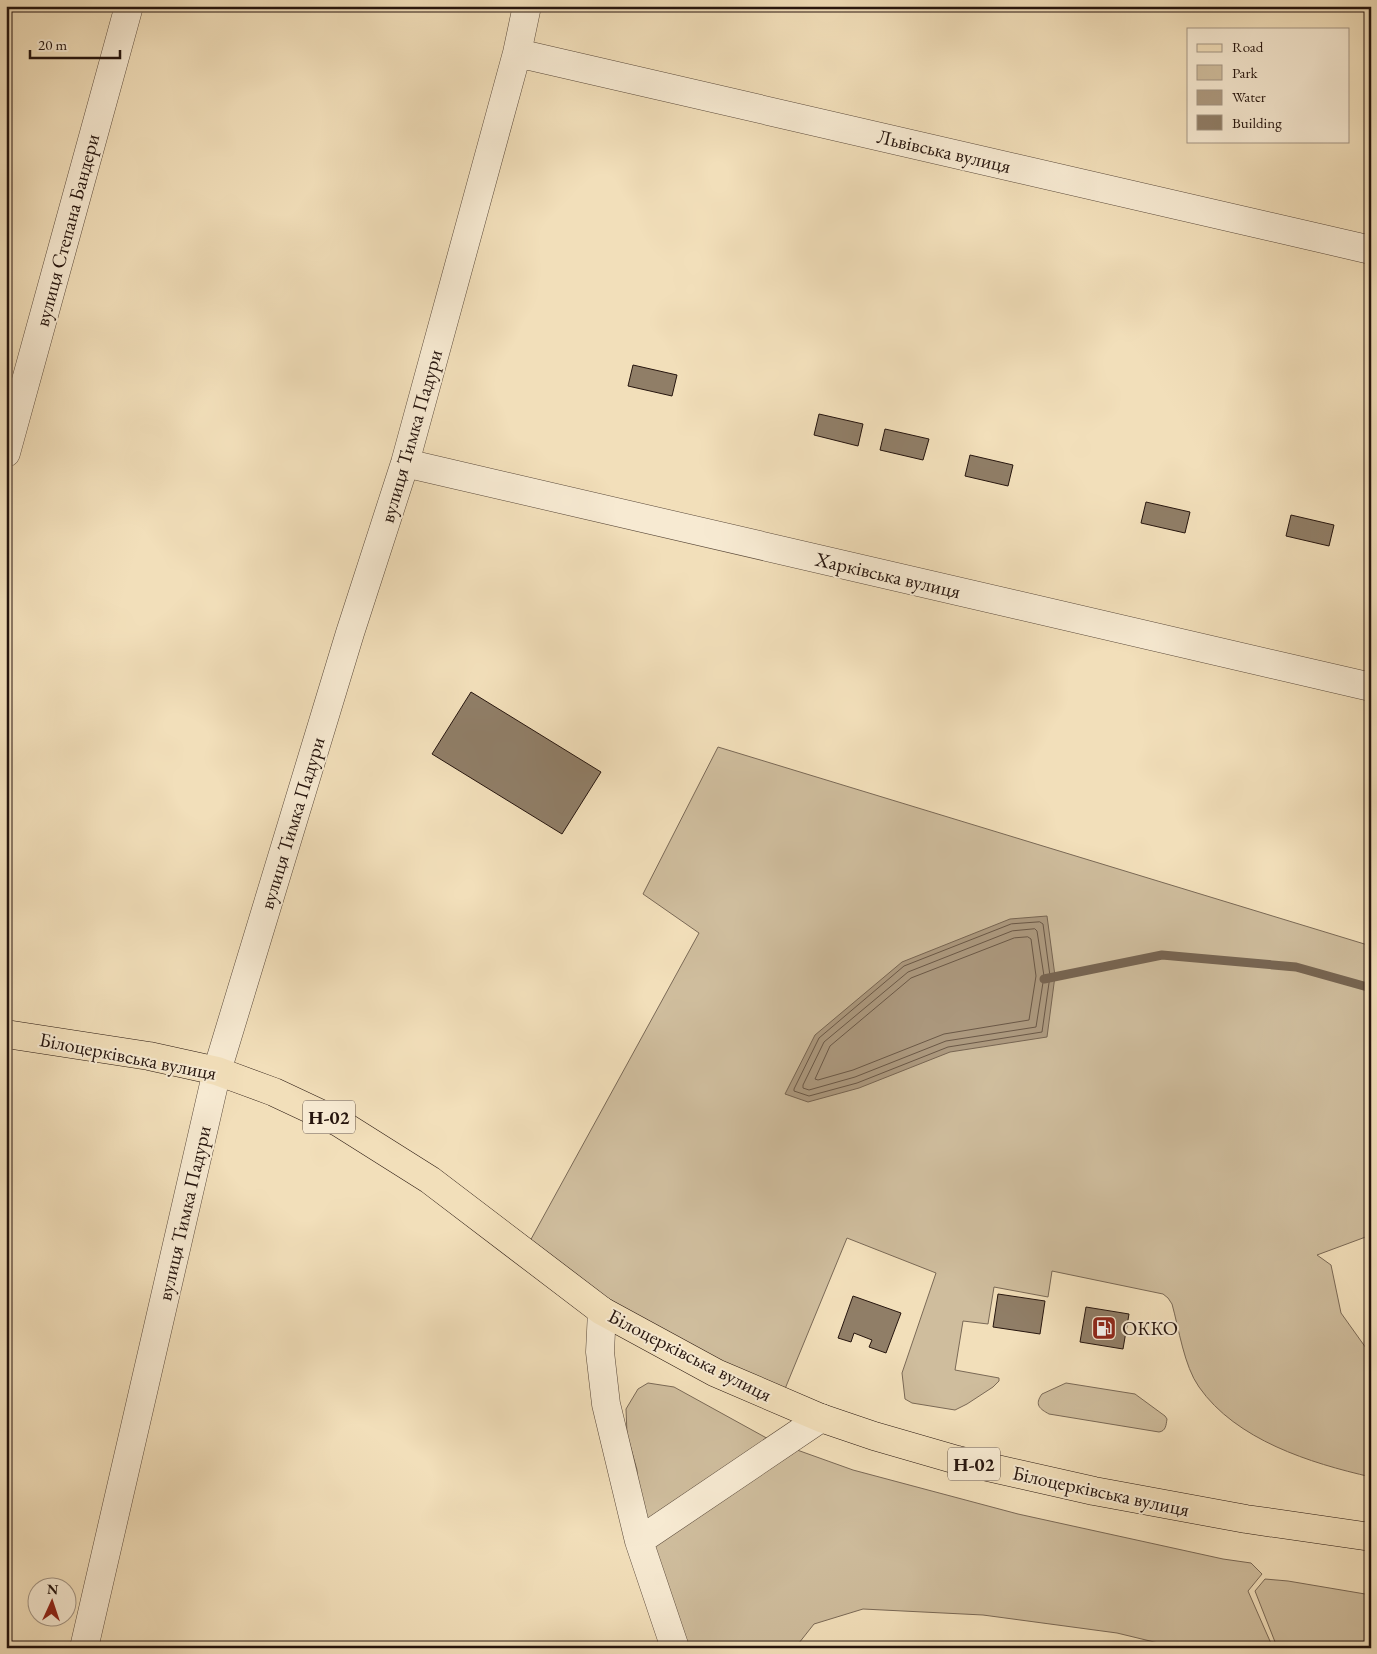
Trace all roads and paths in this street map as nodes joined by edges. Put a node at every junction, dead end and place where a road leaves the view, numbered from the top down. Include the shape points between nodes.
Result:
1 (128, 6) edge
2 (527, 6) edge
3 (517, 53) junction
4 (1371, 250) edge
5 (6, 453) edge
6 (405, 462) junction
7 (1371, 687) edge
8 (6, 1034) edge
9 (217, 1071) junction
10 (602, 1311) junction
11 (821, 1418) junction
12 (1371, 1536) edge
13 (639, 1541) junction
14 (84, 1648) edge
15 (676, 1648) edge

1 - 5 street, вулиця Степана Бандери
2 - 3 street, вулиця Тимка Падури
3 - 4 street, Львівська вулиця
3 - 6 street, вулиця Тимка Падури
6 - 7 street, Харківська вулиця
6 - 9 street, вулиця Тимка Падури
8 - 9 main road, Білоцерківська вулиця / Н-02 via 149,1056
9 - 10 main road, Білоцерківська вулиця / Н-02 via 274,1092 338,1122 430,1180
9 - 14 street, вулиця Тимка Падури
10 - 11 main road, Білоцерківська вулиця / Н-02 via 716,1373
10 - 13 street via 600,1352 606,1404
11 - 12 main road, Білоцерківська вулиця / Н-02 via 957,1460 1094,1492 1246,1520
11 - 13 street
13 - 15 street

